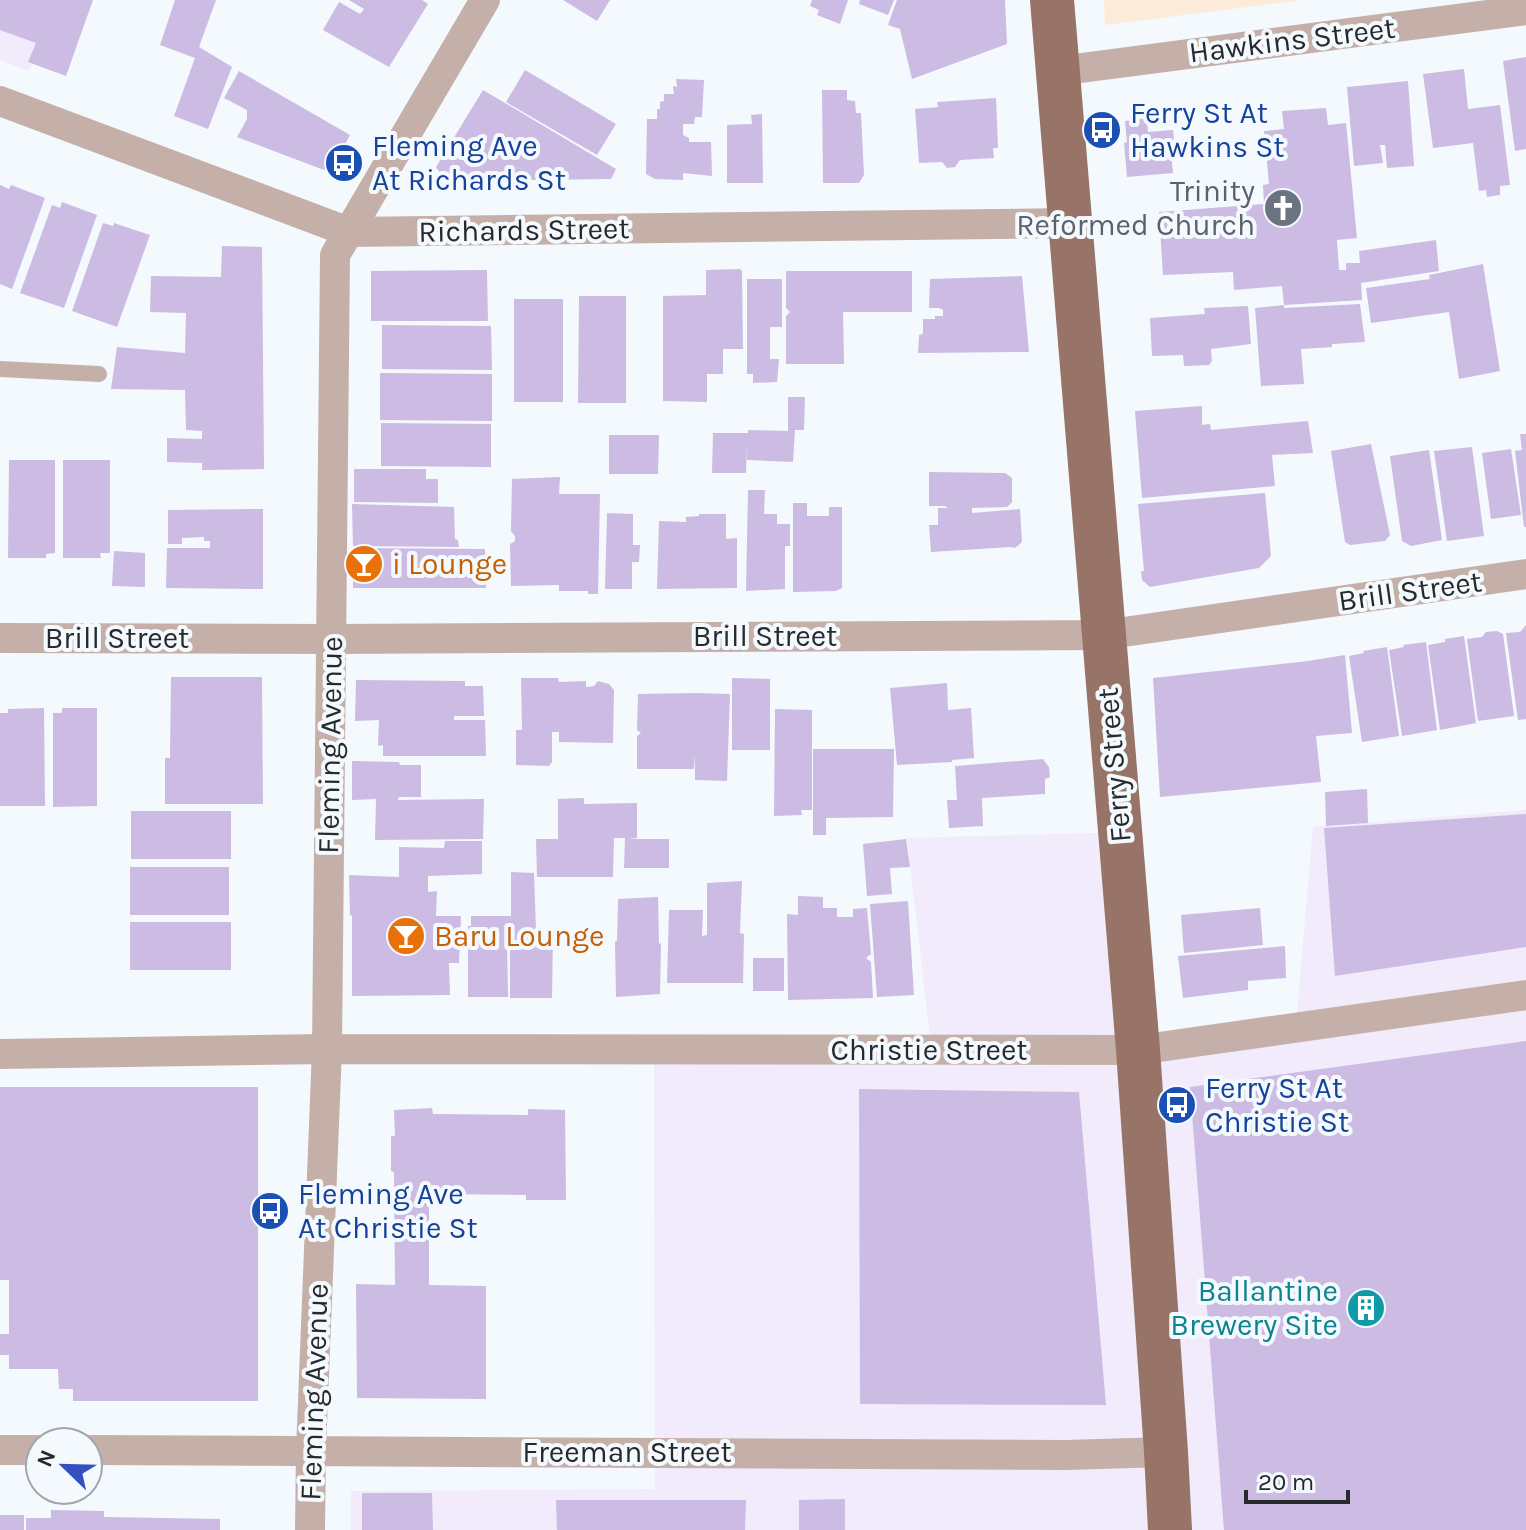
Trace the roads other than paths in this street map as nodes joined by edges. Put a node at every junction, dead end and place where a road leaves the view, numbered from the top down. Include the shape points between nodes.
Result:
1 (485, 0) edge
2 (1052, 0) edge
3 (1526, 10) edge
4 (1058, 71) junction
5 (0, 101) edge
6 (1071, 223) junction
7 (349, 232) junction
8 (0, 369) edge
9 (99, 374) dead end
10 (1526, 574) edge
11 (1103, 635) junction
12 (0, 638) edge
13 (331, 639) junction
14 (1526, 995) edge
15 (327, 1049) junction
16 (1138, 1050) junction
17 (0, 1054) edge
18 (0, 1450) edge
19 (24, 1450) edge
20 (104, 1450) edge
21 (311, 1451) junction
22 (1166, 1452) junction
23 (310, 1530) edge
24 (1170, 1530) edge

1 - 7 street, Fleming Avenue
2 - 4 main road, Ferry Street
3 - 4 street, Hawkins Street
4 - 6 main road, Ferry Street
5 - 7 street, Richards Street
6 - 7 street, Richards Street
6 - 11 main road, Ferry Street
7 - 13 street, Fleming Avenue via 335,255
8 - 9 lane
10 - 11 street, Brill Street
11 - 13 street, Brill Street
11 - 16 main road, Ferry Street
12 - 13 street, Brill Street
13 - 15 street, Fleming Avenue
14 - 16 street, Christie Street
15 - 16 street, Christie Street
15 - 17 street, Christie Street
15 - 21 street, Fleming Avenue
16 - 22 main road, Ferry Street
18 - 19 street
20 - 21 street, Freeman Street
21 - 22 street, Freeman Street
21 - 23 street, Fleming Avenue
22 - 24 main road, Ferry Street

